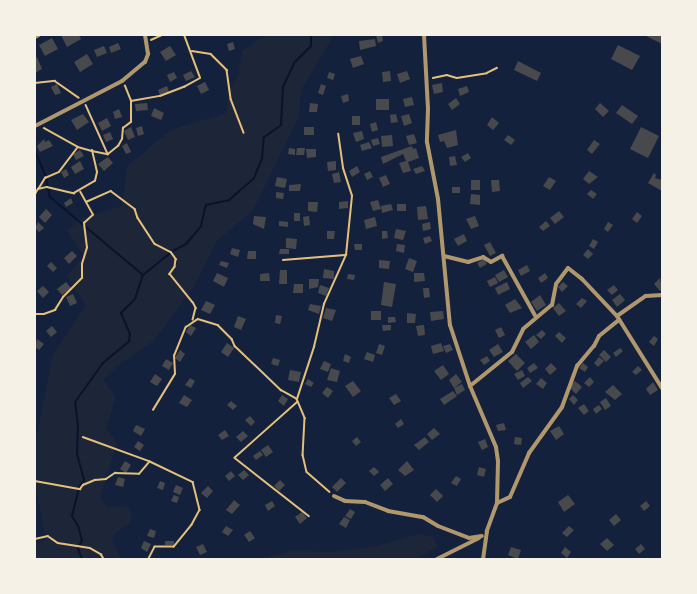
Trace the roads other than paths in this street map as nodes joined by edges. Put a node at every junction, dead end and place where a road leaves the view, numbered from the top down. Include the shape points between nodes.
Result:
1 (39, 35) edge
2 (145, 35) edge
3 (424, 35) edge
4 (35, 37) edge
5 (37, 124) edge
6 (444, 256) junction
7 (662, 296) edge
8 (617, 316) junction
9 (536, 317) junction
10 (619, 320) junction
11 (470, 386) junction
12 (662, 388) edge
13 (334, 496) road end
14 (497, 503) junction
15 (487, 531) junction
16 (482, 536) junction
17 (437, 559) edge
18 (483, 559) edge

1 - 4 street
2 - 5 street via 148,54 145,62 122,81
3 - 6 street via 427,142 438,199
6 - 9 street via 468,262 483,257 491,262 502,256
6 - 11 street via 444,280 450,325
7 - 8 street via 646,296
8 - 9 street via 568,268 556,284 552,305
8 - 10 street
9 - 11 street via 523,329 512,352
10 - 12 street
10 - 14 street via 599,336 577,366 562,407 529,453 510,497
11 - 14 street via 496,447
13 - 16 street via 345,501 365,502 388,511 423,517 469,538
14 - 15 street
15 - 16 street
15 - 18 street
16 - 17 street

